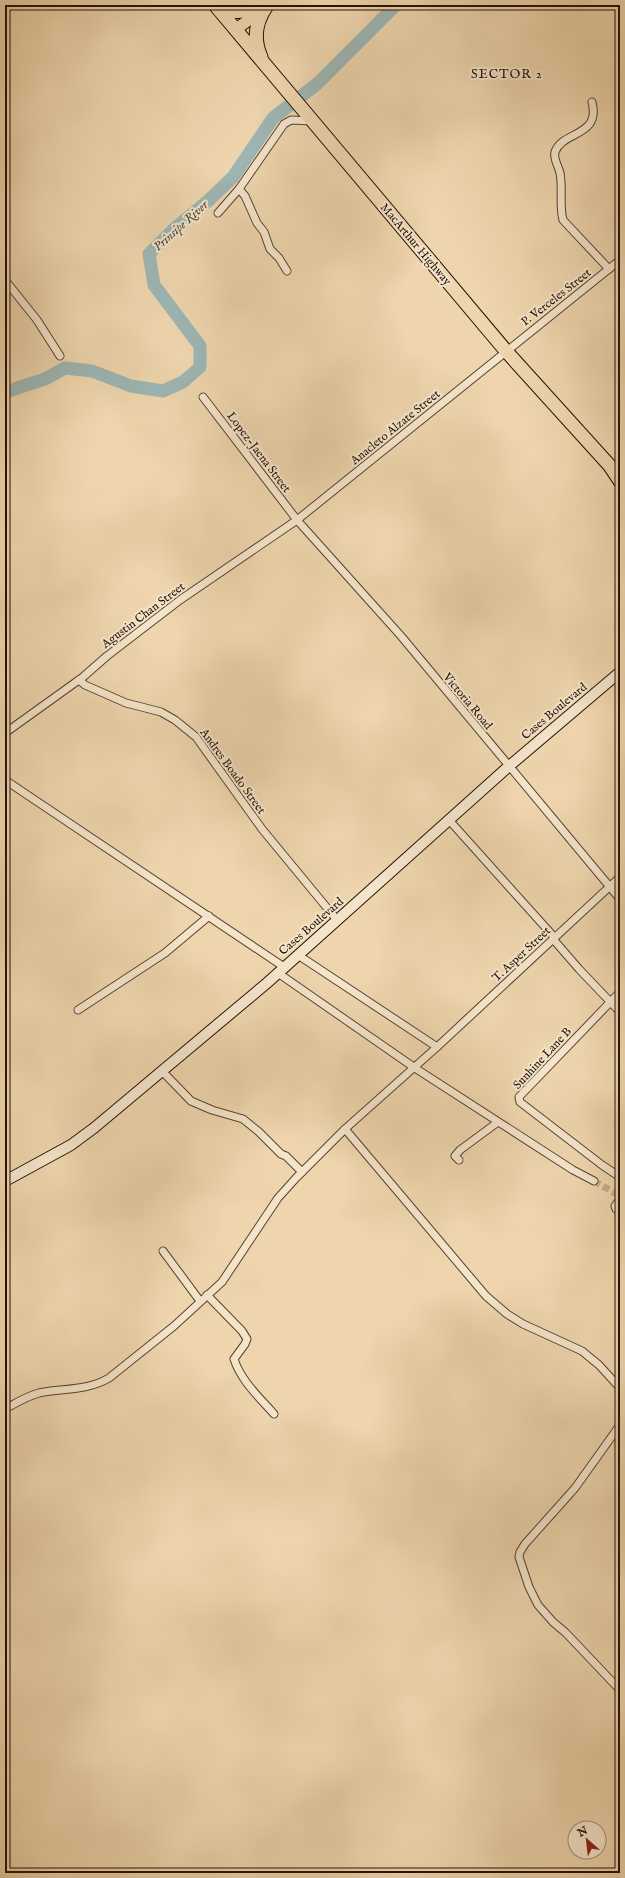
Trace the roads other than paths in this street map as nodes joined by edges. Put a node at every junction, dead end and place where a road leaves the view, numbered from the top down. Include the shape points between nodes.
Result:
1 (216, 5) edge
2 (262, 6) edge
3 (233, 28) junction
4 (264, 64) junction
5 (592, 102) dead end
6 (309, 117) junction
7 (239, 188) junction
8 (218, 213) dead end
9 (620, 260) edge
10 (609, 269) junction
11 (287, 272) dead end
12 (5, 280) edge
13 (506, 351) junction
14 (60, 356) dead end
15 (203, 397) dead end
16 (620, 481) edge
17 (297, 520) junction
18 (620, 672) edge
19 (79, 680) junction
20 (5, 733) edge
21 (508, 767) junction
22 (5, 780) edge
23 (449, 820) junction
24 (620, 877) edge
25 (609, 887) junction
26 (620, 899) edge
27 (209, 916) junction
28 (337, 920) junction
29 (554, 938) junction
30 (298, 955) junction
31 (281, 970) junction
32 (620, 992) edge
33 (610, 1001) junction
34 (78, 1010) dead end
35 (620, 1012) edge
36 (437, 1048) junction
37 (414, 1068) junction
38 (162, 1071) junction
39 (498, 1122) junction
40 (345, 1129) junction
41 (459, 1160) dead end
42 (302, 1172) junction
43 (620, 1177) edge
44 (594, 1181) tunnel mouth
45 (5, 1182) edge
46 (619, 1197) edge
47 (620, 1212) edge
48 (163, 1251) dead end
49 (207, 1295) junction
50 (200, 1301) junction
51 (620, 1388) edge
52 (5, 1409) edge
53 (274, 1414) dead end
54 (620, 1425) edge
55 (620, 1690) edge
56 (620, 1868) edge
57 (617, 1873) edge

1 - 2 highway via 235,12
1 - 3 highway, MacArthur Highway
2 - 3 main road
2 - 4 highway via 256,27 258,51
3 - 4 highway, MacArthur Highway
4 - 6 highway, MacArthur Highway
5 - 10 street via 594,110 590,124 561,144 554,155 560,172 563,220
6 - 7 street via 284,124
6 - 13 highway, MacArthur Highway
7 - 8 street
7 - 11 street via 264,232 270,249
9 - 10 street, P. Verceles Street
10 - 13 street, P. Verceles Street
12 - 14 street via 37,320
13 - 16 highway, MacArthur Highway via 610,466
13 - 17 street, Anacleto Alzate Street
15 - 17 street, Lopez-Jaena Street
17 - 19 street, Agustin Chan Street via 180,600
17 - 21 street, Victoria Road via 400,636
18 - 21 street, Cases Boulevard
19 - 20 street, Agustin Chan Street
19 - 28 street, Andres Boado Street via 126,703 161,712 196,737 262,829
21 - 23 street, Cases Boulevard
21 - 25 street, Victoria Road
22 - 27 street
23 - 28 street, Cases Boulevard
23 - 29 street
24 - 25 street, T. Asper Street
25 - 26 street, Victoria Road
25 - 29 street, T. Asper Street
27 - 31 street
27 - 34 street via 165,953
28 - 30 street, Cases Boulevard
29 - 33 street
29 - 36 street, T. Asper Street
30 - 31 street, Cases Boulevard
30 - 36 street
31 - 37 street
31 - 38 street, Cases Boulevard
32 - 33 street, Sunhine Lane B
33 - 35 street
33 - 43 street, Sunhine Lane B via 519,1097 520,1102
36 - 37 street, T. Asper Street
37 - 39 street
37 - 40 street, T. Asper Street
38 - 42 street via 190,1101 243,1119
38 - 45 street, Cases Boulevard via 86,1135
39 - 41 street via 460,1150 456,1156
39 - 44 street
40 - 42 street, T. Asper Street
40 - 51 street via 486,1296 523,1324 582,1352
42 - 49 street, T. Asper Street via 278,1198 222,1282
46 - 47 street via 615,1206
48 - 50 street
49 - 50 street, T. Asper Street
49 - 53 street via 247,1338 234,1359 252,1389
50 - 52 street, T. Asper Street via 174,1326 103,1382 87,1388 37,1394
54 - 55 street via 575,1488 524,1544 519,1557 538,1605
56 - 57 street

